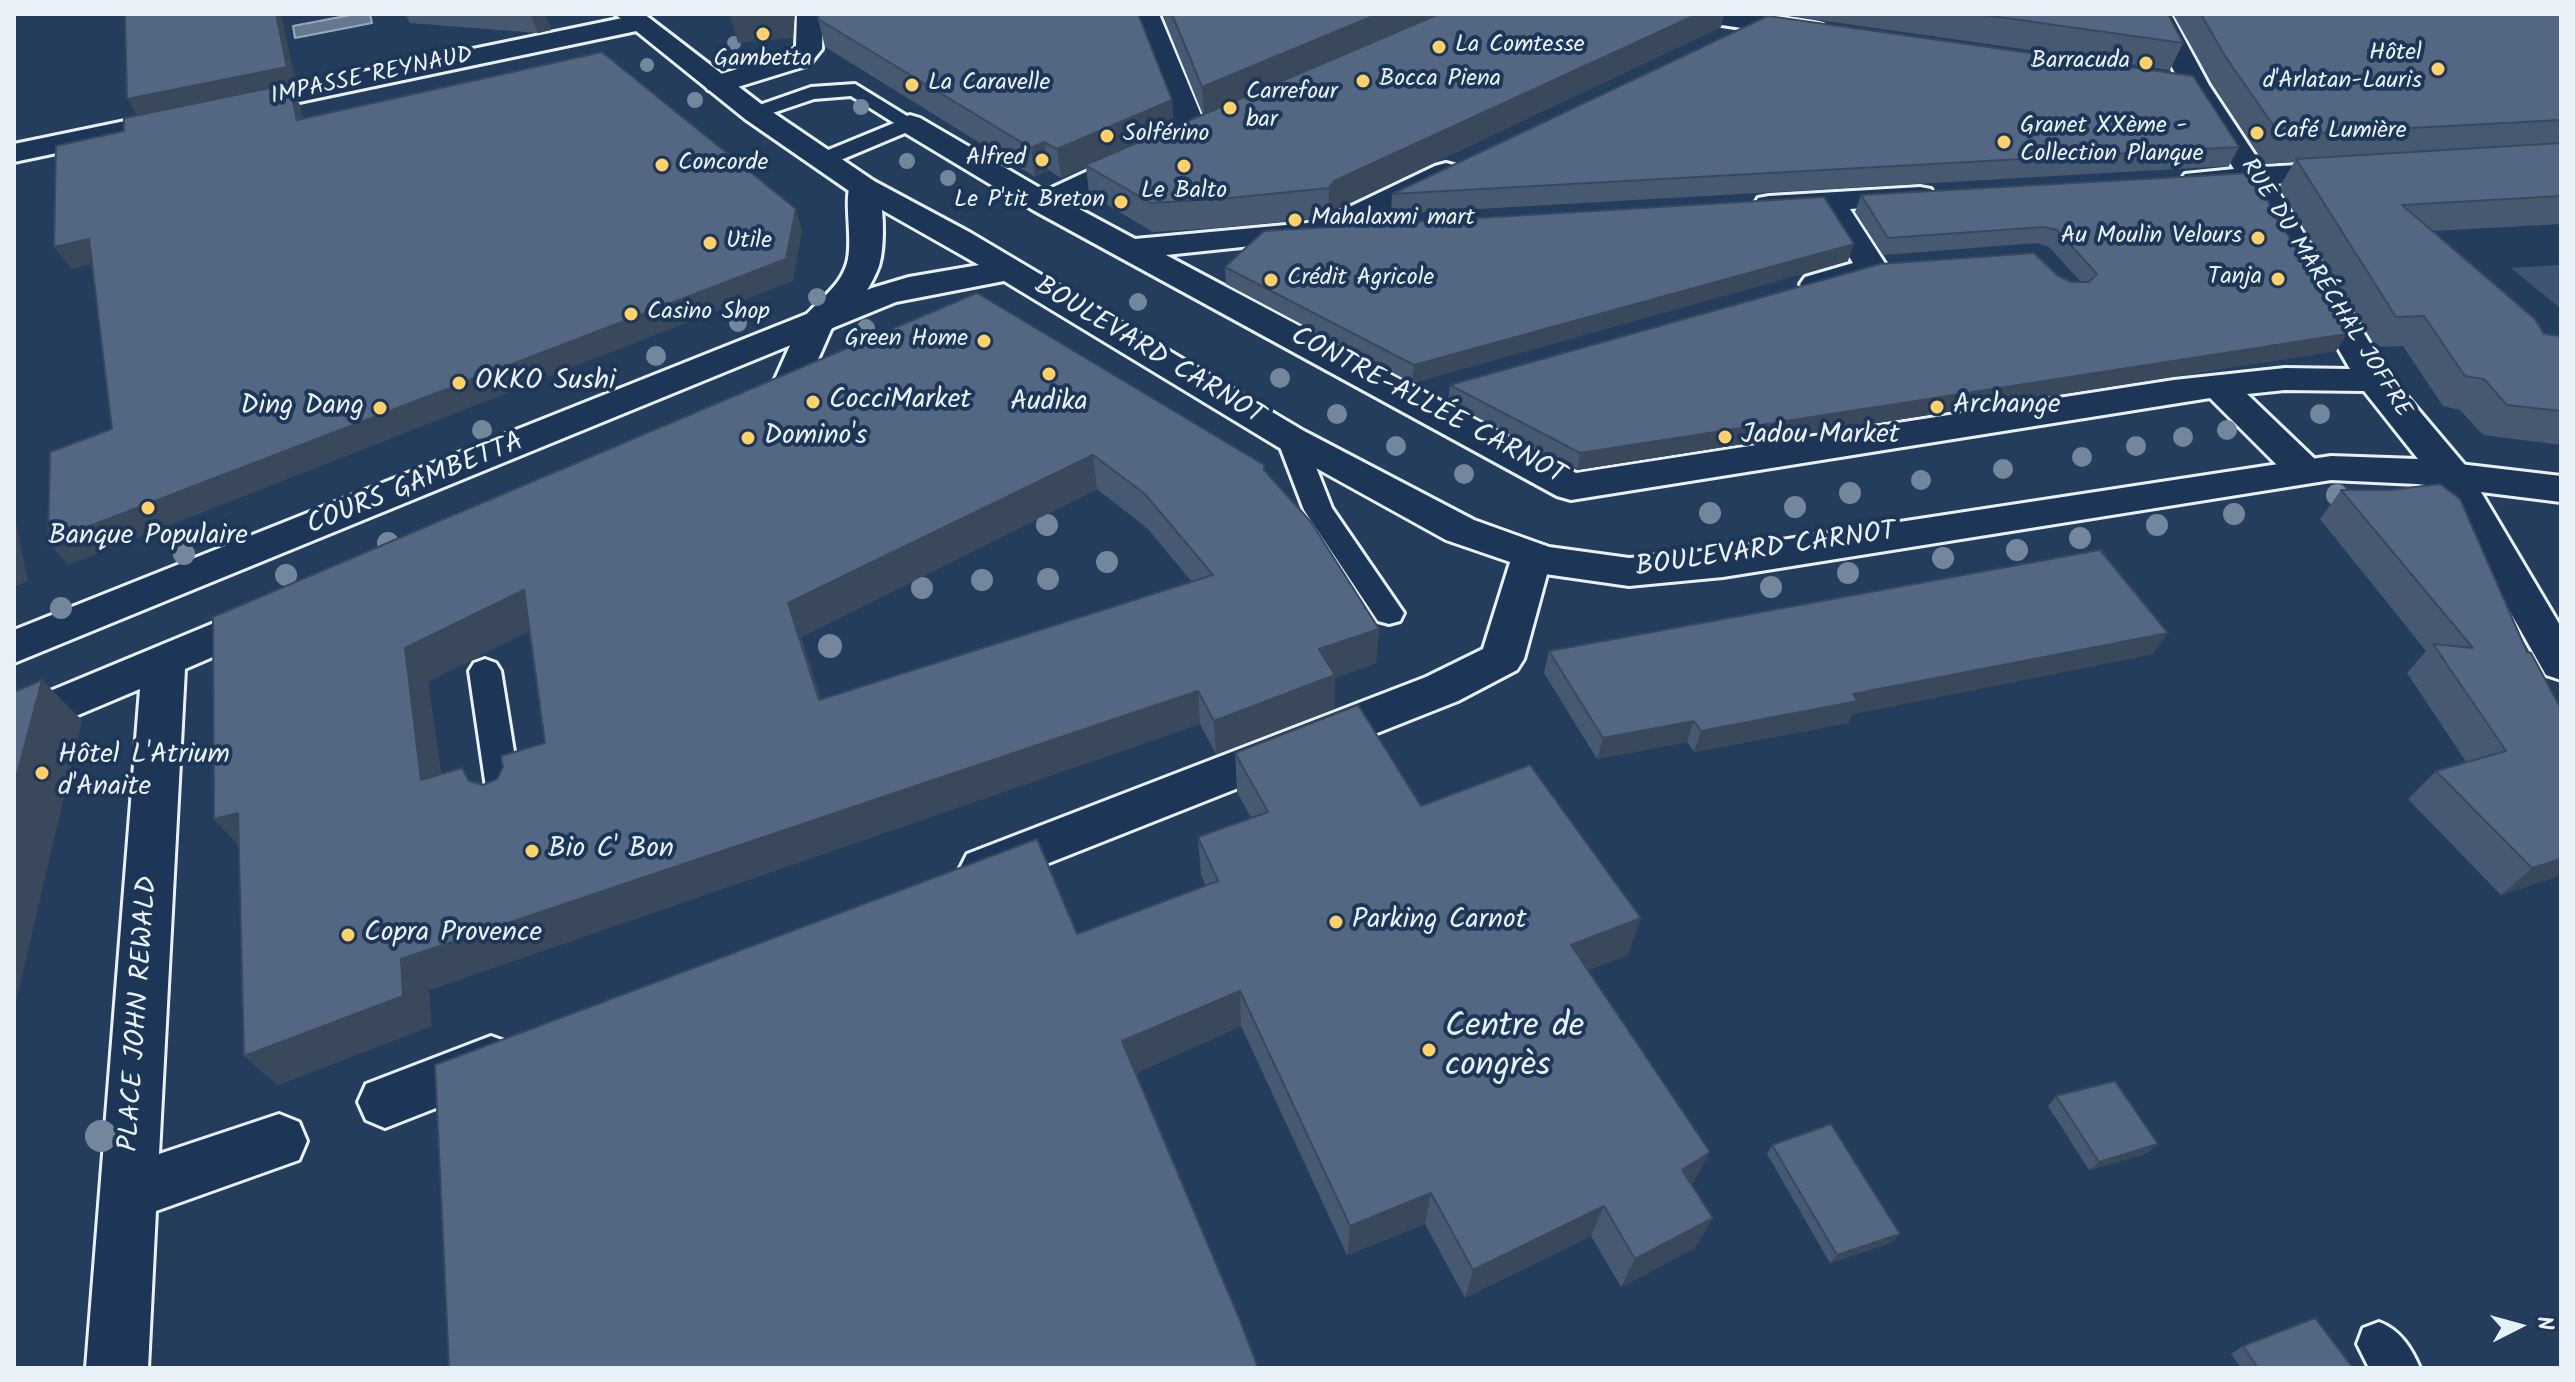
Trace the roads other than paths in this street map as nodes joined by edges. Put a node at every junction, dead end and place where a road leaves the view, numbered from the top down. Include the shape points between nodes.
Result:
1 (810, 14) edge
2 (1146, 14) edge
3 (1702, 14) edge
4 (2158, 14) edge
5 (632, 18) edge
6 (1758, 23) junction
7 (1835, 34) edge
8 (1714, 43) edge
9 (2157, 79) edge
10 (718, 84) junction
11 (2195, 85) junction
12 (755, 113) junction
13 (1223, 121) edge
14 (910, 124) junction
15 (1177, 141) junction
16 (14, 153) edge
17 (824, 160) junction
18 (1470, 161) edge
19 (2377, 170) edge
20 (2254, 177) junction
21 (2162, 182) edge
22 (863, 187) junction
23 (1956, 194) edge
24 (1829, 201) junction
25 (1044, 203) junction
26 (1735, 207) edge
27 (1405, 226) edge
28 (1326, 230) junction
29 (1130, 249) junction
30 (1010, 270) junction
31 (1783, 293) edge
32 (817, 323) junction
33 (2374, 380) junction
34 (1455, 385) edge
35 (2219, 387) junction
36 (1410, 398) junction
37 (729, 419) edge
38 (1291, 439) junction
39 (2305, 471) junction
40 (2451, 474) junction
41 (2561, 489) edge
42 (1532, 556) junction
43 (305, 600) edge
44 (1389, 613) dead end
45 (14, 647) edge
46 (164, 660) junction
47 (2561, 664) edge
48 (485, 671) dead end
49 (14, 725) edge
50 (505, 801) edge
51 (951, 881) edge
52 (534, 1044) edge
53 (385, 1102) dead end
54 (279, 1141) dead end
55 (128, 1193) junction
56 (117, 1368) edge

1 - 10 street via 809,49 799,59
2 - 15 street
3 - 6 street
4 - 11 street, RUE DU MARÉCHAL JOFFRE
5 - 10 street, BOULEVARD CARNOT
5 - 16 street, IMPASSE REYNAUD
6 - 7 street
6 - 8 street
9 - 11 street
10 - 12 street, BOULEVARD CARNOT
11 - 20 street, RUE DU MARÉCHAL JOFFRE
12 - 14 lane via 811,93 846,89
12 - 17 street, BOULEVARD CARNOT
13 - 15 street
14 - 17 lane
14 - 25 street, CONTRE-ALLÉE CARNOT
15 - 25 street
17 - 22 street, BOULEVARD CARNOT
18 - 28 street
19 - 20 street
20 - 21 street
20 - 33 street, RUE DU MARÉCHAL JOFFRE
22 - 30 street, BOULEVARD CARNOT
22 - 32 street, COURS GAMBETTA via 868,255 842,302
23 - 24 street
24 - 26 street
24 - 31 street via 1887,267
25 - 29 street, CONTRE-ALLÉE CARNOT
27 - 28 street
28 - 29 street
29 - 36 street, CONTRE-ALLÉE CARNOT
30 - 32 street, COURS GAMBETTA via 909,287
30 - 38 street, BOULEVARD CARNOT
32 - 37 street, COURS GAMBETTA via 786,395
32 - 45 street, COURS GAMBETTA
33 - 35 street via 2285,379
33 - 40 street, RUE DU MARÉCHAL JOFFRE
34 - 36 street
35 - 36 street, CONTRE-ALLÉE CARNOT via 1571,487
35 - 39 street
38 - 42 street, BOULEVARD CARNOT via 1460,530
38 - 44 lane via 1318,510
39 - 40 street, BOULEVARD CARNOT via 2376,467
39 - 42 street, BOULEVARD CARNOT via 1723,563 1629,572
40 - 41 street, BOULEVARD CARNOT
40 - 47 street, RUE DU MARÉCHAL JOFFRE
42 - 51 street via 1502,659 1442,689
43 - 46 street
46 - 49 street
46 - 55 street, PLACE JOHN REWALD
48 - 50 lane
52 - 53 street
54 - 55 street
55 - 56 street, PLACE JOHN REWALD

